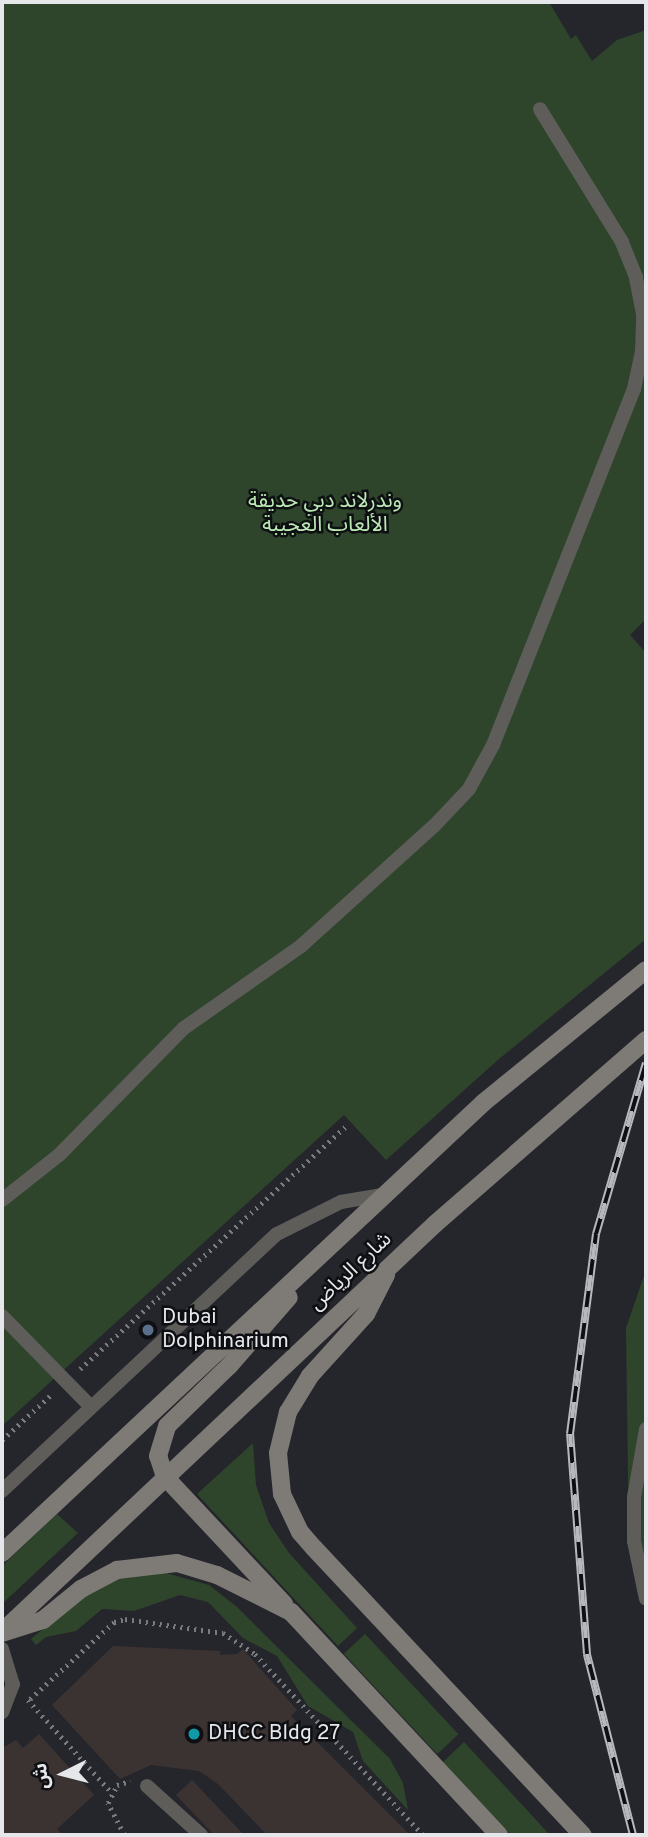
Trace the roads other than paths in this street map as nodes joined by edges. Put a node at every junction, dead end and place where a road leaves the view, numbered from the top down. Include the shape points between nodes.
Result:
1 (540, 108) dead end
2 (646, 970) edge
3 (646, 1040) edge
4 (388, 1194) junction
5 (2, 1200) edge
6 (324, 1253) junction
7 (388, 1268) junction
8 (2, 1316) edge
9 (91, 1408) junction
10 (646, 1429) edge
11 (165, 1477) junction
12 (2, 1491) edge
13 (2, 1553) edge
14 (646, 1599) edge
15 (291, 1612) junction
16 (2, 1632) edge
17 (2, 1650) edge
18 (2, 1712) edge
19 (147, 1786) road end
20 (198, 1834) edge
21 (499, 1835) edge
22 (583, 1835) edge

1 - 5 lane via 622,242 641,302 642,352 634,389 488,756 452,808 331,920 184,1028 59,1156
2 - 4 main road, شارع الرياض via 508,1082
3 - 7 main road, شارع الرياض
4 - 6 main road, شارع الرياض
4 - 9 lane via 341,1202 277,1234
6 - 11 main road via 254,1339 167,1426 158,1445
6 - 13 main road, شارع الرياض
7 - 11 main road, شارع الرياض
7 - 22 main road via 366,1314 310,1376 288,1412 278,1453 282,1494 300,1532 314,1548
8 - 9 lane
9 - 12 lane
10 - 14 lane via 634,1497 634,1541
11 - 15 main road
11 - 16 main road, شارع الرياض
15 - 16 main road via 198,1567 157,1562 98,1578 43,1620
15 - 21 main road
17 - 18 lane via 13,1684
19 - 20 lane

